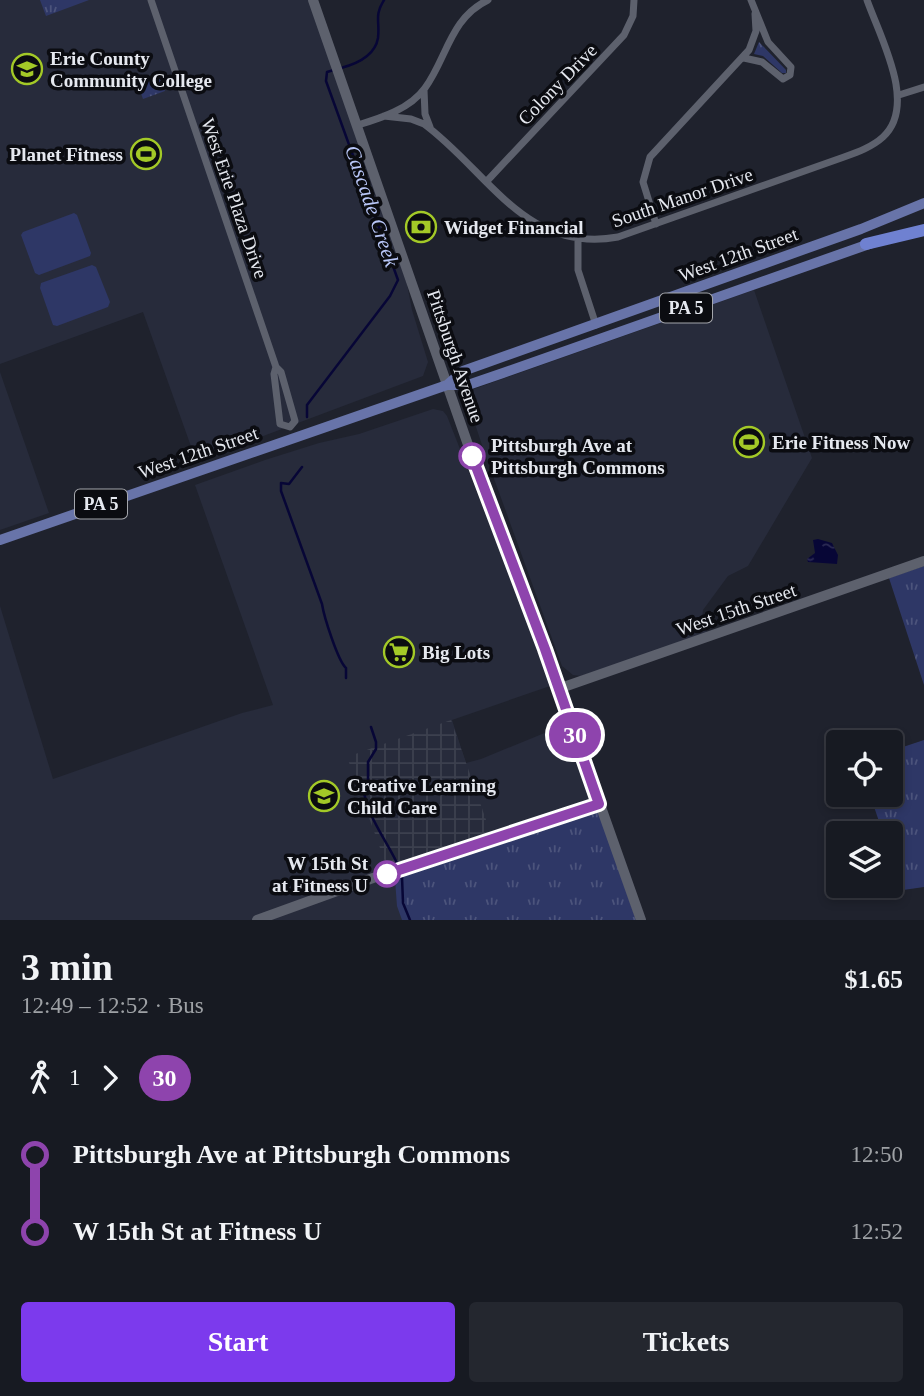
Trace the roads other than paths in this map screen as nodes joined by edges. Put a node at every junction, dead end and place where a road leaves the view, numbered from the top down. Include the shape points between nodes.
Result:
1 (151, 0) edge
2 (313, 0) edge
3 (488, 0) edge
4 (634, 0) edge
5 (751, 0) edge
6 (867, 0) edge
7 (755, 13) junction
8 (744, 58) junction
9 (924, 87) edge
10 (424, 90) junction
11 (899, 96) junction
12 (384, 116) junction
13 (358, 125) junction
14 (432, 130) junction
15 (487, 181) junction
16 (924, 203) edge
17 (656, 223) junction
18 (924, 228) edge
19 (578, 239) junction
20 (866, 244) joint
21 (596, 325) junction
22 (276, 368) junction
23 (447, 385) junction
24 (292, 432) junction
25 (0, 540) edge
26 (924, 561) edge
27 (558, 689) junction
28 (599, 804) junction
29 (257, 920) edge
30 (641, 920) edge

1 - 22 street, West Erie Plaza Drive
2 - 13 street, Pittsburgh Avenue
3 - 10 street via 473,8 457,26
4 - 15 street, Colony Drive via 624,35
5 - 7 street
6 - 11 street
7 - 8 street via 755,38
7 - 8 street via 768,43 791,68 790,75 783,79 762,62
8 - 17 street via 650,157 643,182
9 - 11 street
10 - 12 street
10 - 14 street via 426,118
11 - 17 street, South Manor Drive via 888,131 866,149
12 - 13 street
12 - 14 street, South Manor Drive via 411,119
13 - 23 street, Pittsburgh Avenue
14 - 15 street, South Manor Drive
15 - 19 street, South Manor Drive via 533,224
16 - 21 main road, West 12th Street / PA 5
17 - 19 street, South Manor Drive via 618,237
18 - 20 highway
19 - 21 street via 578,270
20 - 23 main road, West 12th Street / PA 5 via 503,373 470,384
21 - 23 main road, West 12th Street / PA 5 via 463,372
22 - 24 street, West Erie Plaza Drive via 295,421
22 - 24 street, West Erie Plaza Drive via 280,424
23 - 24 main road, West 12th Street / PA 5
23 - 27 street, Pittsburgh Avenue
24 - 25 main road, West 12th Street / PA 5
26 - 27 street, West 15th Street
27 - 28 street, Pittsburgh Avenue
28 - 29 street
28 - 30 street, Pittsburgh Avenue

